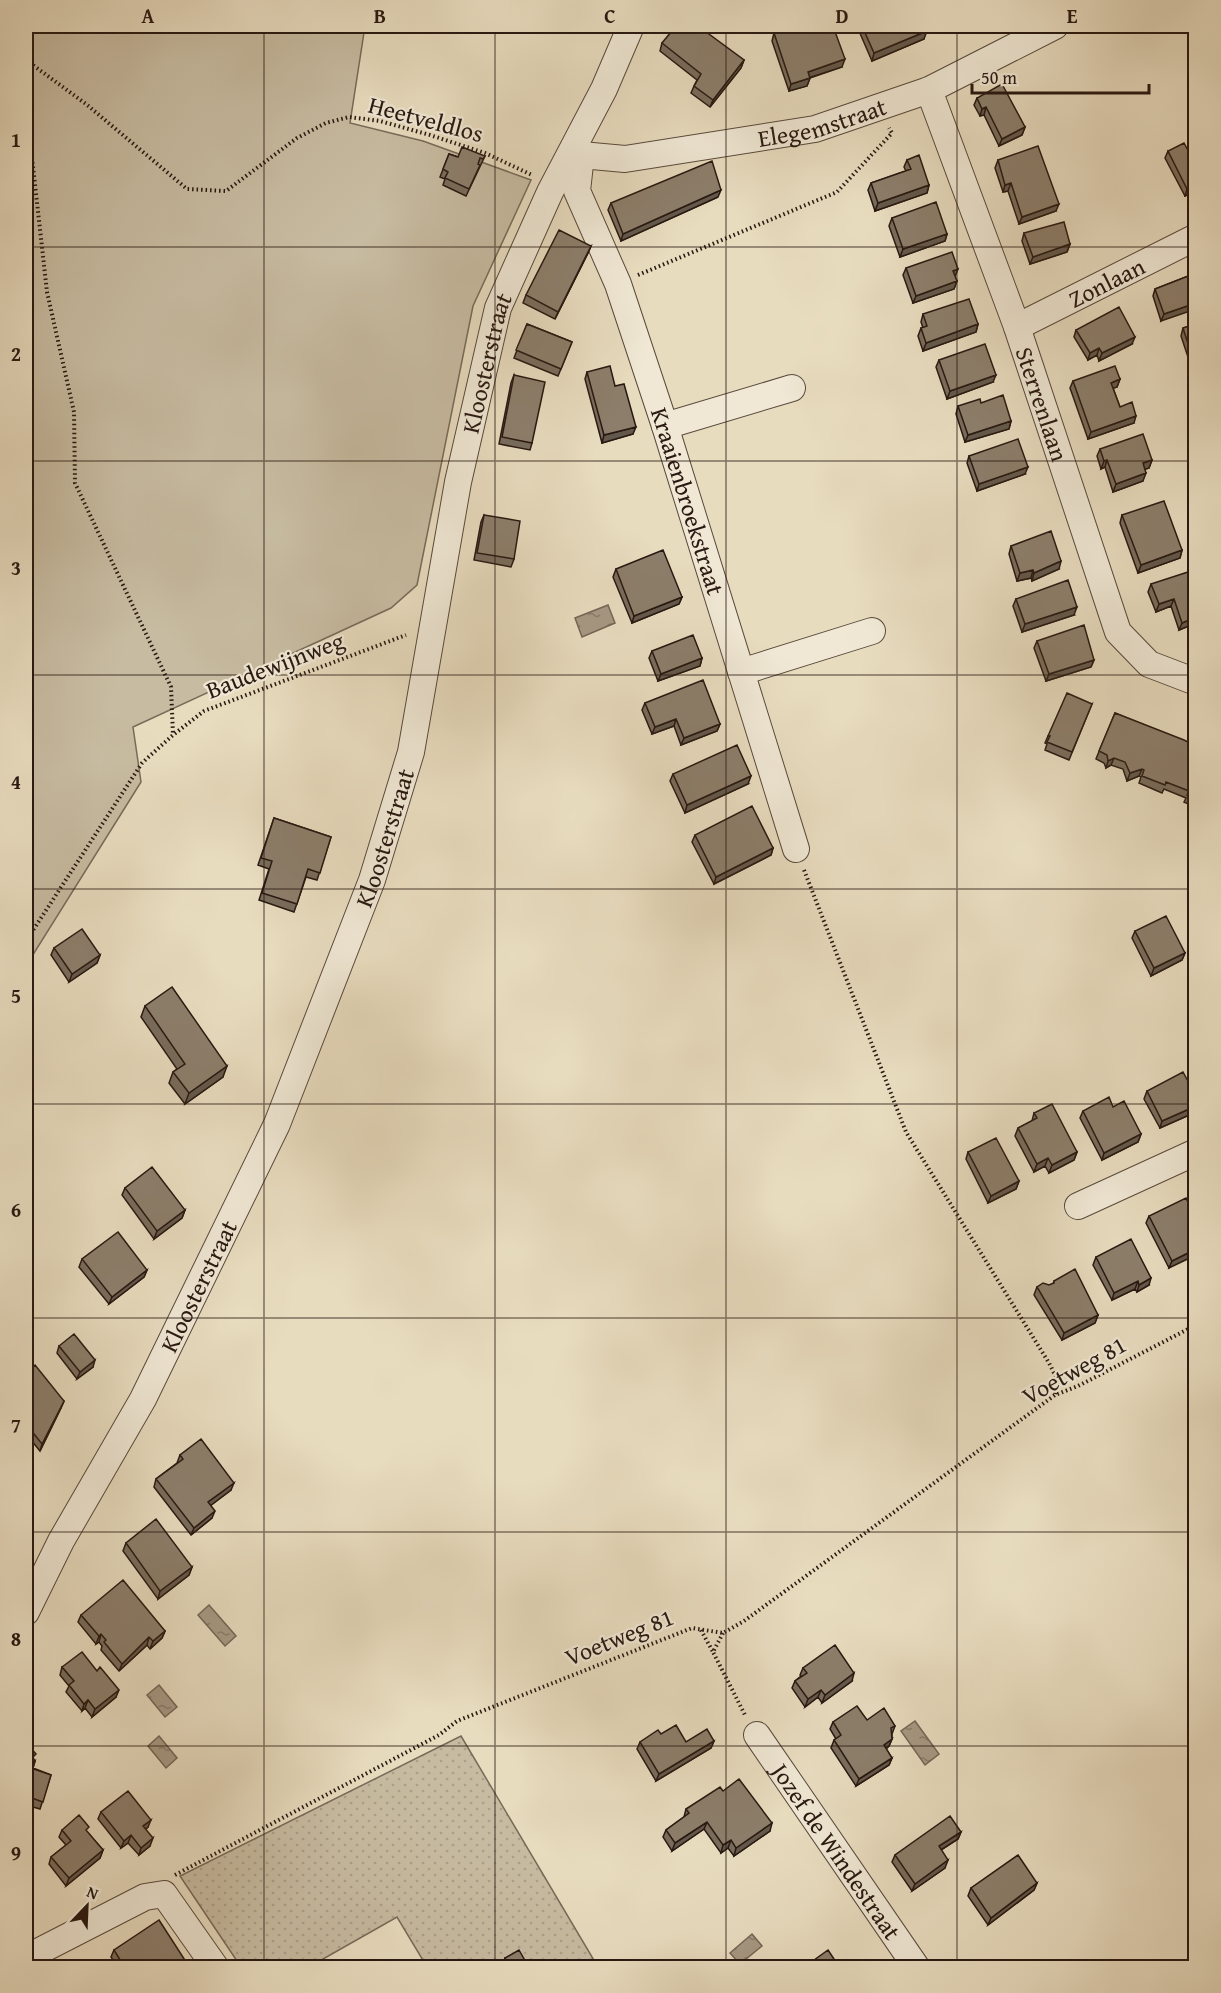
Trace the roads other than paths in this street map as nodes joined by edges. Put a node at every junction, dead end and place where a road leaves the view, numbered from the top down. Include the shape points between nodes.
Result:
1 (631, 26) edge
2 (1054, 26) edge
3 (929, 90) junction
4 (578, 152) junction
5 (1196, 237) edge
6 (1017, 327) junction
7 (792, 388) dead end
8 (665, 426) junction
9 (872, 631) dead end
10 (741, 672) junction
11 (1196, 682) edge
12 (796, 849) road end
13 (1196, 1152) edge
14 (1078, 1206) dead end
15 (26, 1612) edge
16 (758, 1735) road end
17 (26, 1958) edge
18 (216, 1968) edge
19 (916, 1968) edge

1 - 4 street, Kloosterstraat
2 - 3 street, Elegemstraat
3 - 4 street, Elegemstraat via 815,129 625,159
3 - 6 street, Sterrenlaan
4 - 8 street, Kraaienbroekstraat via 577,191 618,284
4 - 15 street, Kloosterstraat via 554,186 498,308 458,482 411,752 372,880 277,1124 143,1399 61,1541
5 - 6 street, Zonlaan
6 - 11 street, Sterrenlaan via 1118,632 1149,664
7 - 8 street
8 - 10 street, Kraaienbroekstraat
9 - 10 street
10 - 12 street, Kraaienbroekstraat
13 - 14 street
16 - 19 street, Jozef de Windestraat
17 - 18 street via 145,1897 165,1894

